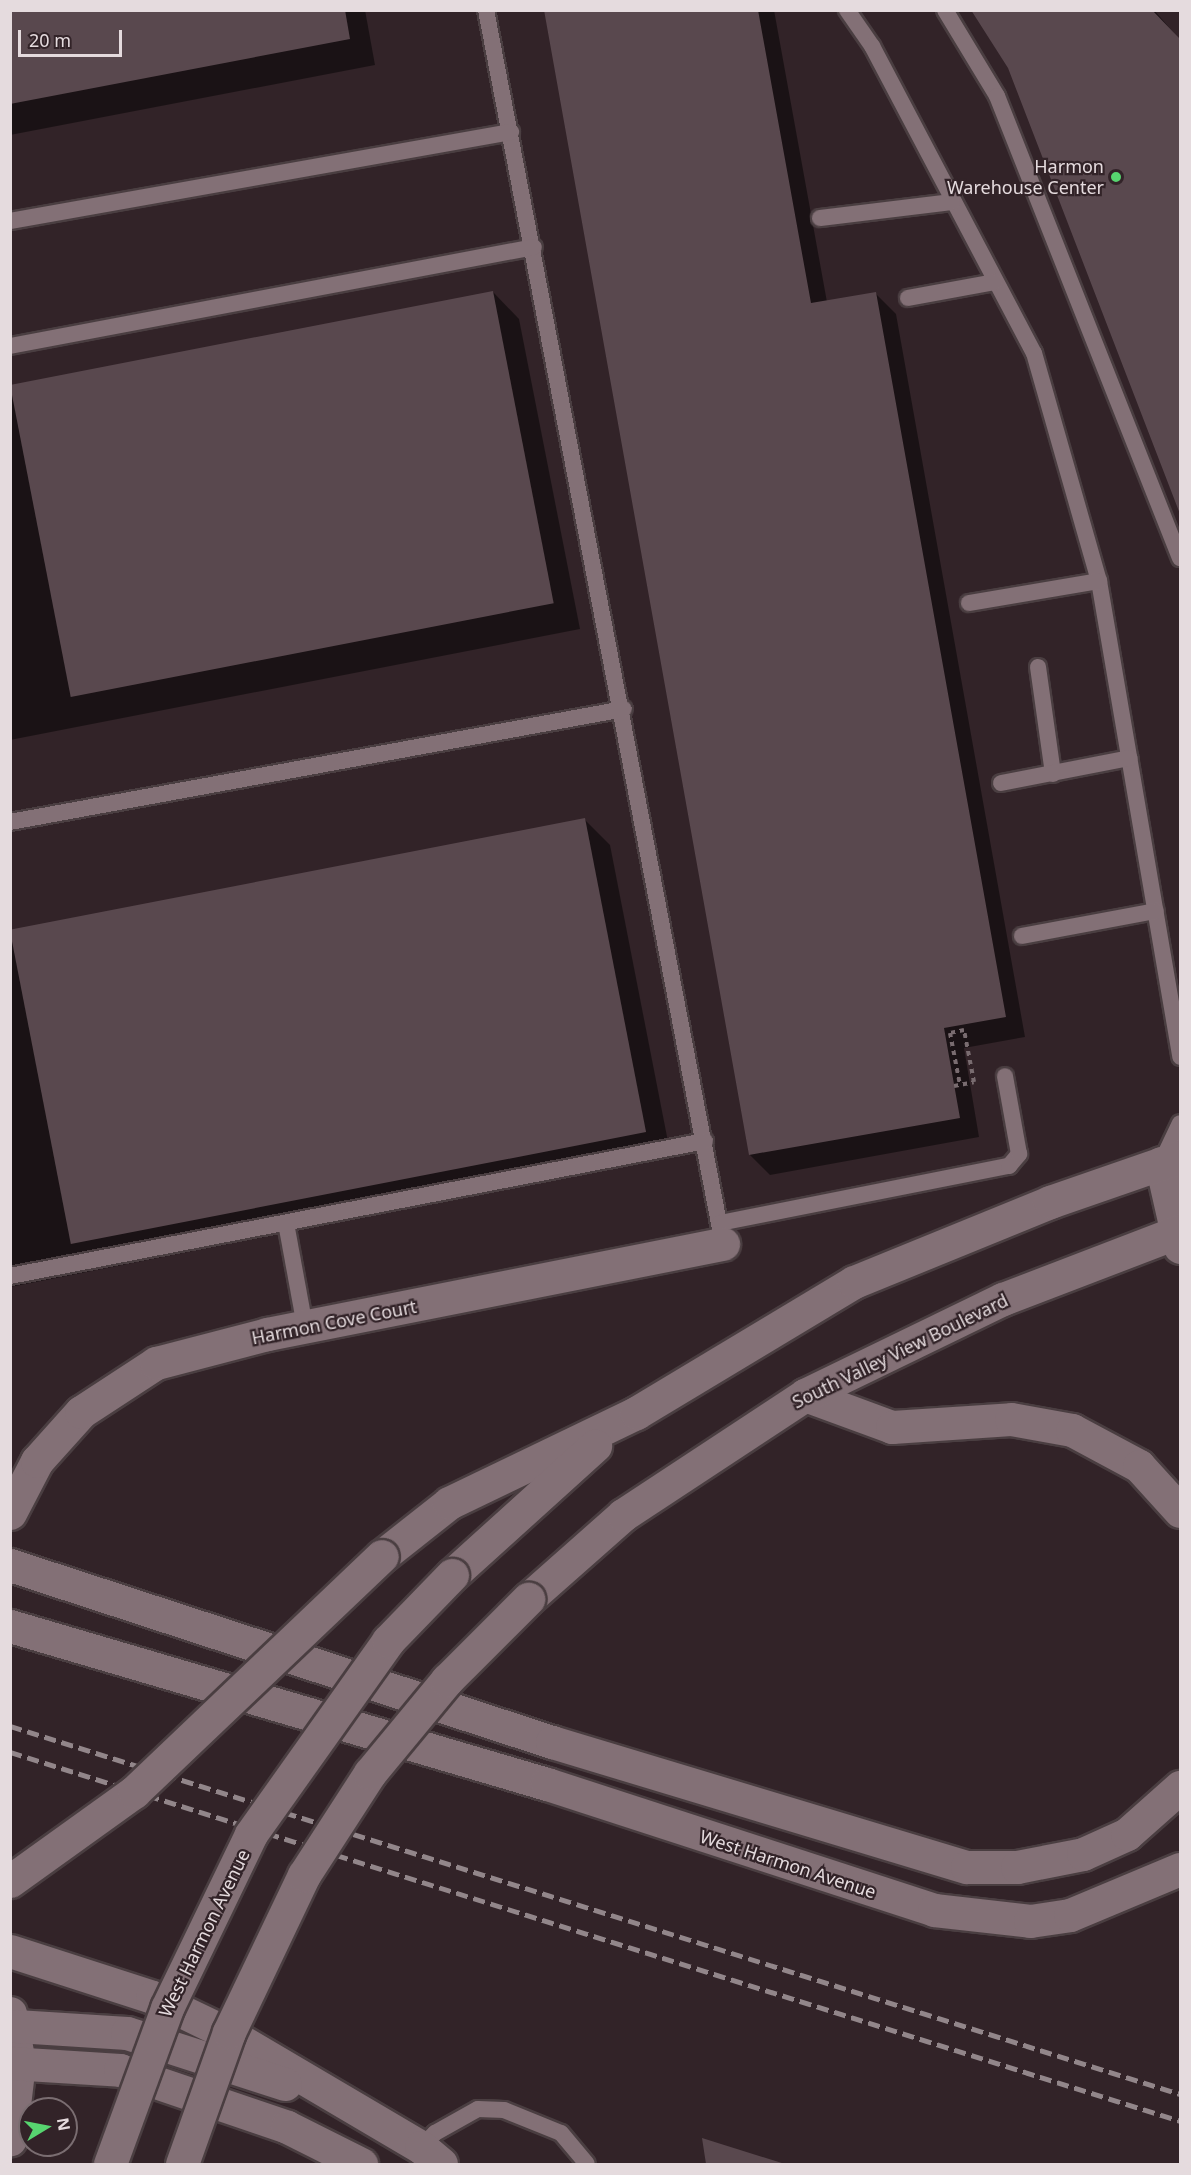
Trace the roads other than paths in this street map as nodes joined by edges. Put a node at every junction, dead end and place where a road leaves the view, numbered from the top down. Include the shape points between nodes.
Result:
1 (486, 10) edge
2 (847, 10) edge
3 (945, 10) edge
4 (511, 132) junction
5 (951, 202) junction
6 (820, 218) dead end
7 (10, 221) edge
8 (534, 248) junction
9 (995, 282) junction
10 (908, 298) dead end
11 (10, 346) edge
12 (1180, 558) edge
13 (1099, 581) junction
14 (969, 603) dead end
15 (1038, 667) dead end
16 (624, 709) junction
17 (1130, 758) junction
18 (1053, 774) junction
19 (1001, 783) dead end
20 (10, 822) edge
21 (1156, 911) junction
22 (1022, 936) dead end
23 (1180, 1057) edge
24 (1005, 1076) dead end
25 (1180, 1123) edge
26 (705, 1141) junction
27 (1171, 1160) edge
28 (286, 1223) junction
29 (721, 1233) junction
30 (1180, 1237) edge
31 (10, 1276) edge
32 (306, 1327) junction
33 (805, 1395) junction
34 (636, 1413) junction
35 (1180, 1511) edge
36 (10, 1513) edge
37 (10, 1565) edge
38 (10, 1626) edge
39 (1180, 1787) edge
40 (1180, 1869) edge
41 (10, 1881) edge
42 (10, 1951) edge
43 (12, 2023) edge
44 (15, 2063) edge
45 (353, 2106) junction
46 (10, 2139) edge
47 (431, 2156) edge
48 (110, 2164) edge
49 (182, 2164) edge
50 (361, 2164) edge
51 (587, 2164) edge

1 - 4 lane
2 - 5 lane via 872,46
3 - 12 lane via 997,96
4 - 7 lane
4 - 8 lane
5 - 6 lane
5 - 9 lane
8 - 11 lane
8 - 16 lane
9 - 10 lane
9 - 13 lane via 1034,353
13 - 14 lane
13 - 17 lane
15 - 18 lane
16 - 20 lane
16 - 26 lane
17 - 18 lane
17 - 21 lane
18 - 19 lane
21 - 22 lane
21 - 23 lane
24 - 29 lane via 1018,1154 1009,1166
25 - 27 lane
26 - 28 lane
26 - 29 lane
27 - 30 main road
27 - 34 main road via 854,1282
28 - 31 lane
28 - 32 lane
29 - 32 main road, Harmon Cove Court
30 - 33 main road, South Valley View Boulevard via 1003,1299
32 - 36 main road, Harmon Cove Court via 202,1348 156,1364 120,1385 81,1412 37,1461
33 - 35 main road via 892,1427 1011,1419 1072,1430 1139,1466
33 - 49 main road, South Valley View Boulevard, bridge via 623,1515 528,1599 447,1680 370,1773 304,1875 229,2032
34 - 41 main road, bridge via 449,1503 382,1556 134,1792
34 - 48 main road, West Harmon Avenue, bridge via 452,1575 388,1641 251,1834 167,2008
37 - 39 main road via 552,1742 967,1867 1017,1867 1083,1854 1127,1834
38 - 40 main road, West Harmon Avenue via 524,1777 934,1910 1030,1921 1070,1915
42 - 45 main road via 152,1997 229,2034
43 - 44 main road
43 - 45 main road via 127,2033
44 - 46 main road
44 - 50 main road via 120,2070 287,2127
45 - 47 main road
47 - 51 lane via 435,2133 478,2109 504,2110 561,2133

